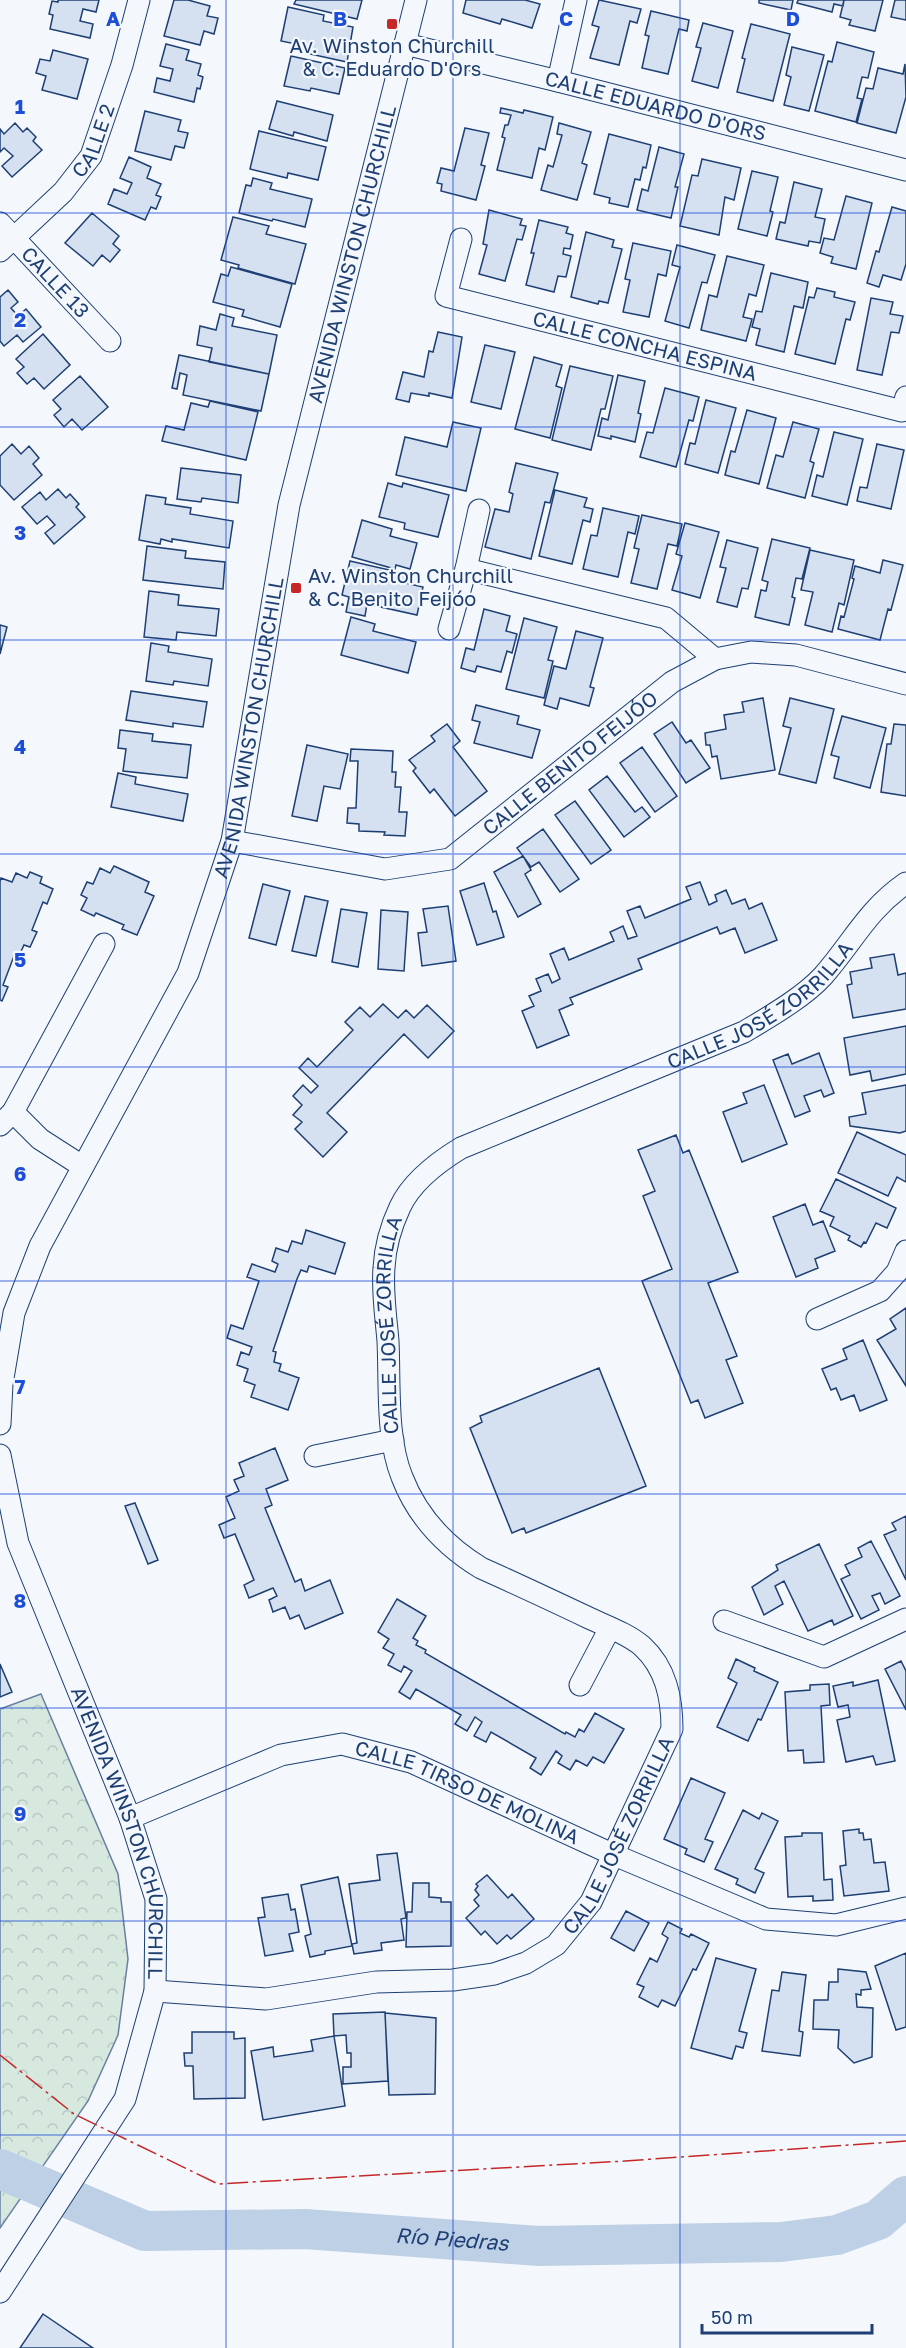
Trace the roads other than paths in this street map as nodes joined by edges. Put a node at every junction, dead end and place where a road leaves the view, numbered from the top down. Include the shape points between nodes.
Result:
1 (139, 0) edge
2 (416, 0) edge
3 (576, 0) edge
4 (405, 44) junction
5 (558, 81) junction
6 (906, 170) edge
7 (5, 237) edge
8 (461, 238) dead end
9 (110, 341) dead end
10 (904, 404) edge
11 (478, 510) dead end
12 (466, 569) junction
13 (449, 629) dead end
14 (715, 659) junction
15 (906, 684) edge
16 (232, 841) junction
17 (906, 883) edge
18 (104, 944) dead end
19 (7, 1119) edge
20 (82, 1166) junction
21 (906, 1251) edge
22 (817, 1319) dead end
23 (0, 1424) edge
24 (393, 1440) junction
25 (0, 1455) edge
26 (315, 1456) dead end
27 (906, 1618) edge
28 (724, 1621) dead end
29 (610, 1628) junction
30 (580, 1685) dead end
31 (130, 1818) junction
32 (612, 1854) junction
33 (906, 1908) edge
34 (155, 1991) junction
35 (0, 2292) edge

1 - 7 street, CALLE 2 via 91,156 63,192
2 - 4 street, AVENIDA WINSTON CHURCHILL
3 - 5 street
4 - 5 street, CALLE EDUARDO D'ORS
4 - 16 street, AVENIDA WINSTON CHURCHILL via 289,506
5 - 6 street, CALLE EDUARDO D'ORS
7 - 9 street, CALLE 13
8 - 10 street, CALLE CONCHA ESPINA via 446,296
11 - 12 street
12 - 13 street
12 - 14 street via 666,618
14 - 15 street, CALLE BENITO FEIJÓO via 752,652 796,655
14 - 16 street, CALLE BENITO FEIJÓO via 672,682 450,859 385,869
16 - 20 street, AVENIDA WINSTON CHURCHILL via 188,973
17 - 24 street, CALLE JOSÉ ZORRILLA via 867,918 822,977 744,1032 461,1148 434,1165 400,1205 388,1236 384,1269
18 - 19 street
19 - 20 street
20 - 23 street, AVENIDA WINSTON CHURCHILL via 40,1246 14,1313 2,1384
21 - 22 street via 897,1272 880,1291
24 - 26 street
24 - 29 street, CALLE JOSÉ ZORRILLA via 401,1475 415,1504 433,1530 461,1556
25 - 31 street, AVENIDA WINSTON CHURCHILL via 18,1544
27 - 28 street via 825,1657
29 - 30 street
29 - 32 street, CALLE JOSÉ ZORRILLA via 641,1645 655,1662 667,1682 672,1705 672,1729
31 - 32 street, CALLE TIRSO DE MOLINA via 281,1755 342,1744 411,1762
31 - 34 street, AVENIDA WINSTON CHURCHILL via 156,1899
32 - 33 street, CALLE TIRSO DE MOLINA via 766,1919 836,1925
32 - 34 street, CALLE JOSÉ ZORRILLA via 591,1902 556,1944 526,1964 494,1974 453,1980 376,1982 266,1999
34 - 35 street, AVENIDA WINSTON CHURCHILL via 125,2099

